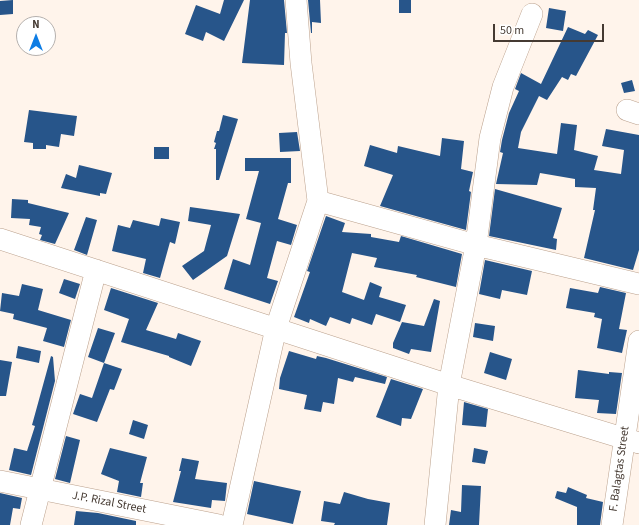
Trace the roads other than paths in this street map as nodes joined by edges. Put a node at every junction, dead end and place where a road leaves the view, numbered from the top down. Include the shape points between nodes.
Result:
1 (296, 0) edge
2 (532, 14) dead end
3 (318, 201) junction
4 (0, 239) edge
5 (476, 245) junction
6 (96, 270) junction
7 (639, 284) edge
8 (276, 328) junction
9 (639, 341) edge
10 (449, 386) junction
11 (632, 440) edge
12 (0, 481) edge
13 (40, 489) junction
14 (31, 525) edge
15 (219, 525) edge
16 (232, 525) edge
17 (435, 525) edge
18 (612, 525) edge

1 - 3 street
2 - 5 street via 495,112
3 - 5 street
3 - 8 street
4 - 6 street
5 - 7 street
5 - 10 street
6 - 8 street
6 - 13 street
8 - 10 street
8 - 16 street
9 - 11 street, F. Balagtas Street
10 - 11 street
10 - 17 street
11 - 18 street, F. Balagtas Street
12 - 13 street, J.P. Rizal Street
13 - 14 street
13 - 15 street, J.P. Rizal Street

